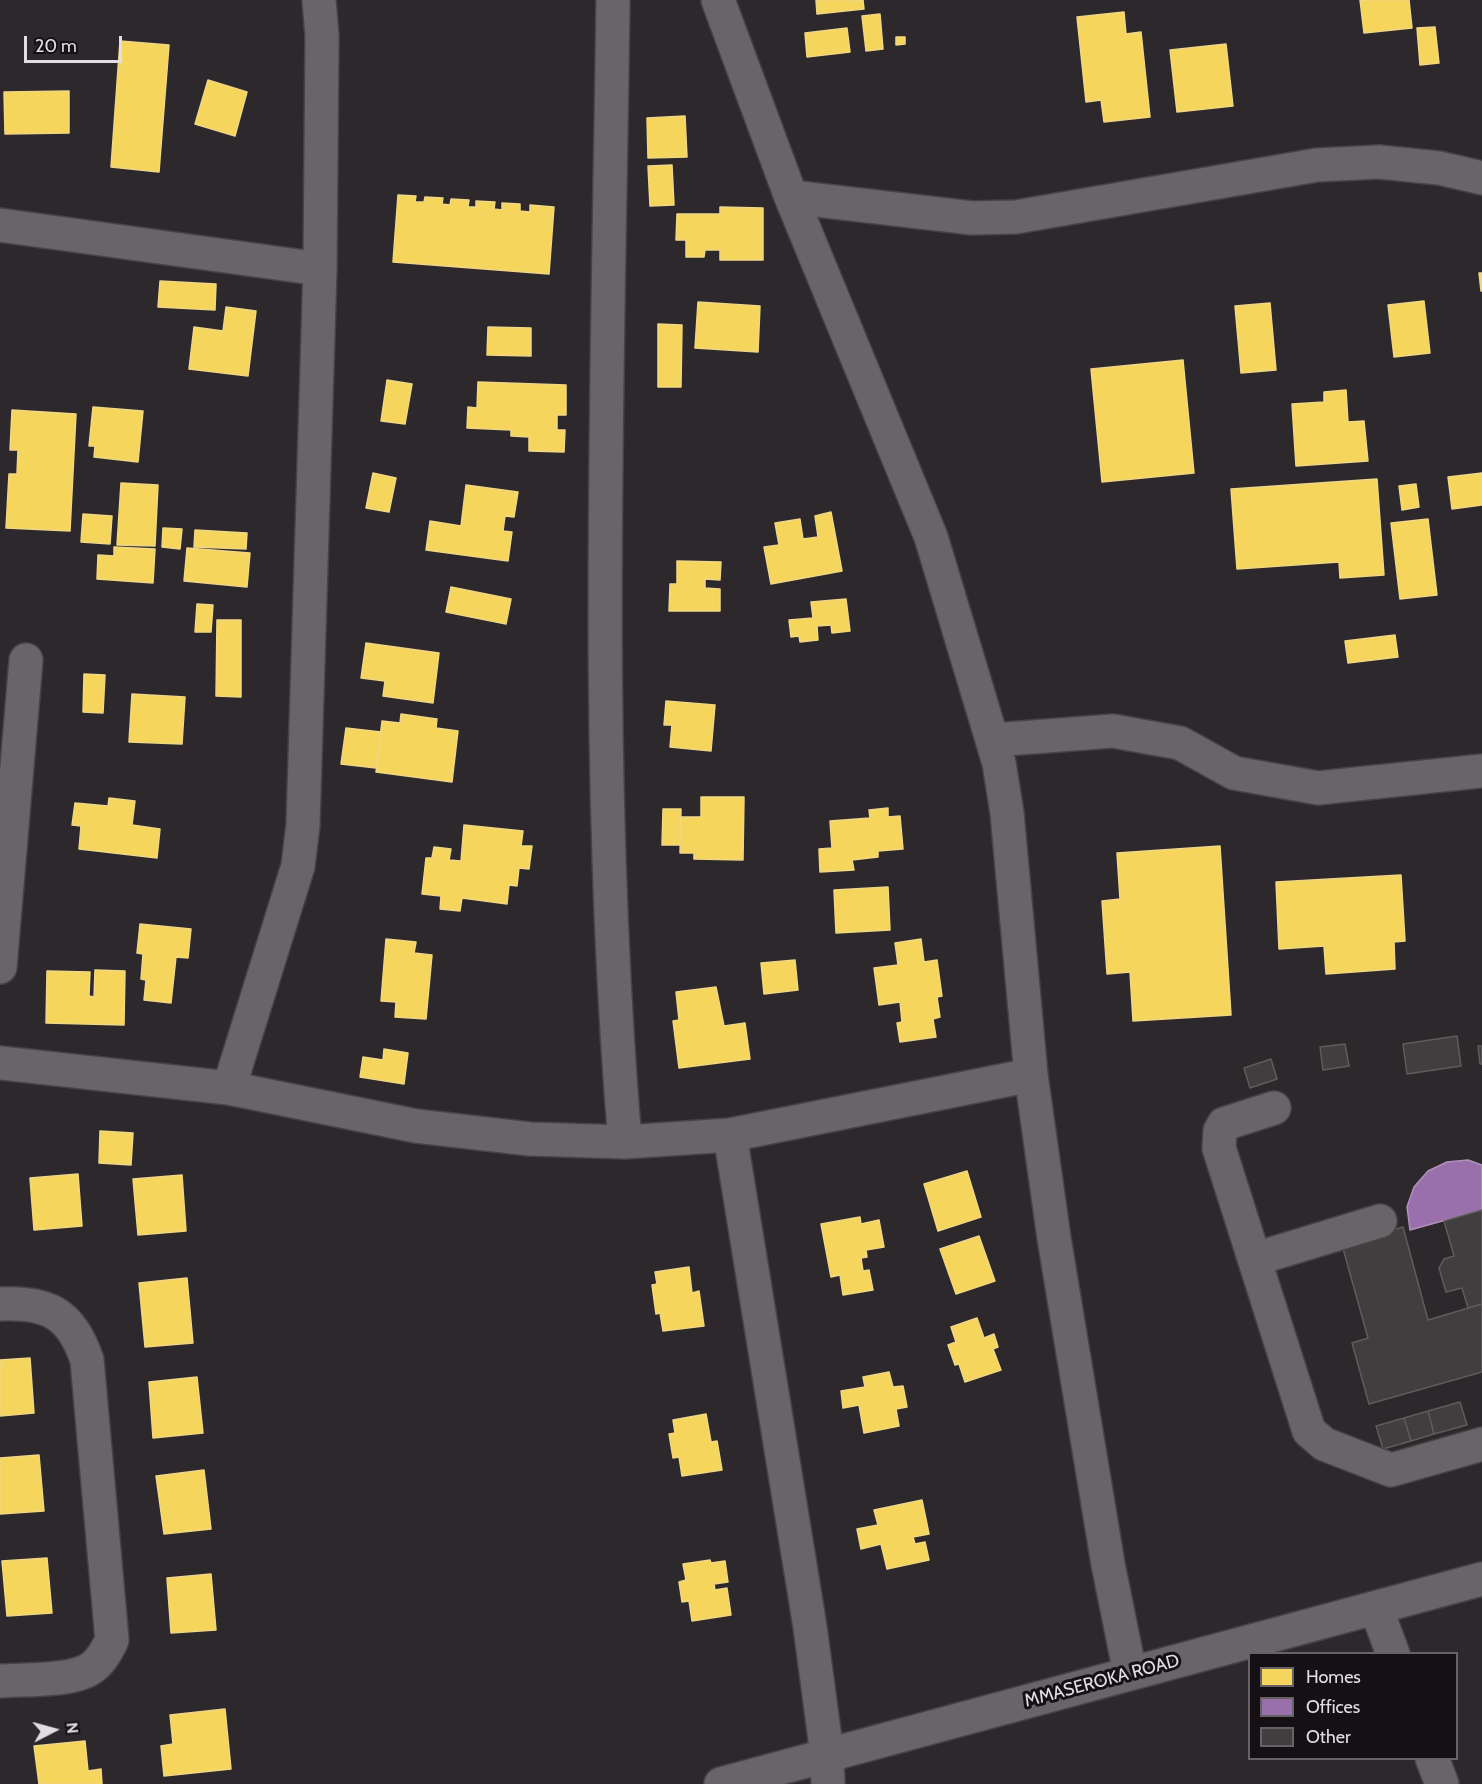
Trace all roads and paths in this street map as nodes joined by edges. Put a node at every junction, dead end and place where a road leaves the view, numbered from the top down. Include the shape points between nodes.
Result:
1 (318, 0) edge
2 (613, 0) edge
3 (718, 0) edge
4 (1482, 178) edge
5 (791, 197) junction
6 (0, 225) edge
7 (320, 269) junction
8 (26, 660) dead end
9 (993, 740) junction
10 (1482, 771) edge
11 (0, 967) edge
12 (0, 1063) edge
13 (1031, 1075) junction
14 (229, 1088) junction
15 (1274, 1108) dead end
16 (730, 1135) junction
17 (625, 1142) junction
18 (1380, 1221) dead end
19 (1255, 1259) junction
20 (0, 1304) edge
21 (1482, 1444) edge
22 (1482, 1579) edge
23 (1376, 1608) junction
24 (1393, 1652) edge
25 (1130, 1673) junction
26 (0, 1681) edge
27 (827, 1769) edge
28 (721, 1784) edge

1 - 7 street via 322,36
2 - 17 street via 605,638 614,1006
3 - 5 street
4 - 5 street via 1439,168 1379,162 1317,165 1005,218 972,218
5 - 9 street via 931,537
6 - 7 street
7 - 14 street via 303,825 298,866
8 - 11 street
9 - 10 street via 1113,731 1180,743 1234,773 1318,788
9 - 13 street via 1007,813
12 - 14 street
13 - 16 street
13 - 25 street via 1054,1238
14 - 17 street via 416,1126 530,1139
15 - 19 street via 1224,1124 1219,1139
16 - 17 street
16 - 27 street via 810,1628
18 - 19 street
19 - 21 street via 1309,1431 1315,1438 1391,1470
20 - 26 street via 28,1303 49,1309 66,1320 79,1337 87,1360 112,1640 93,1668 79,1674
22 - 23 street, MMASEROKA ROAD
23 - 24 street
23 - 25 street, MMASEROKA ROAD
25 - 27 street, MMASEROKA ROAD
27 - 28 street, MMASEROKA ROAD

